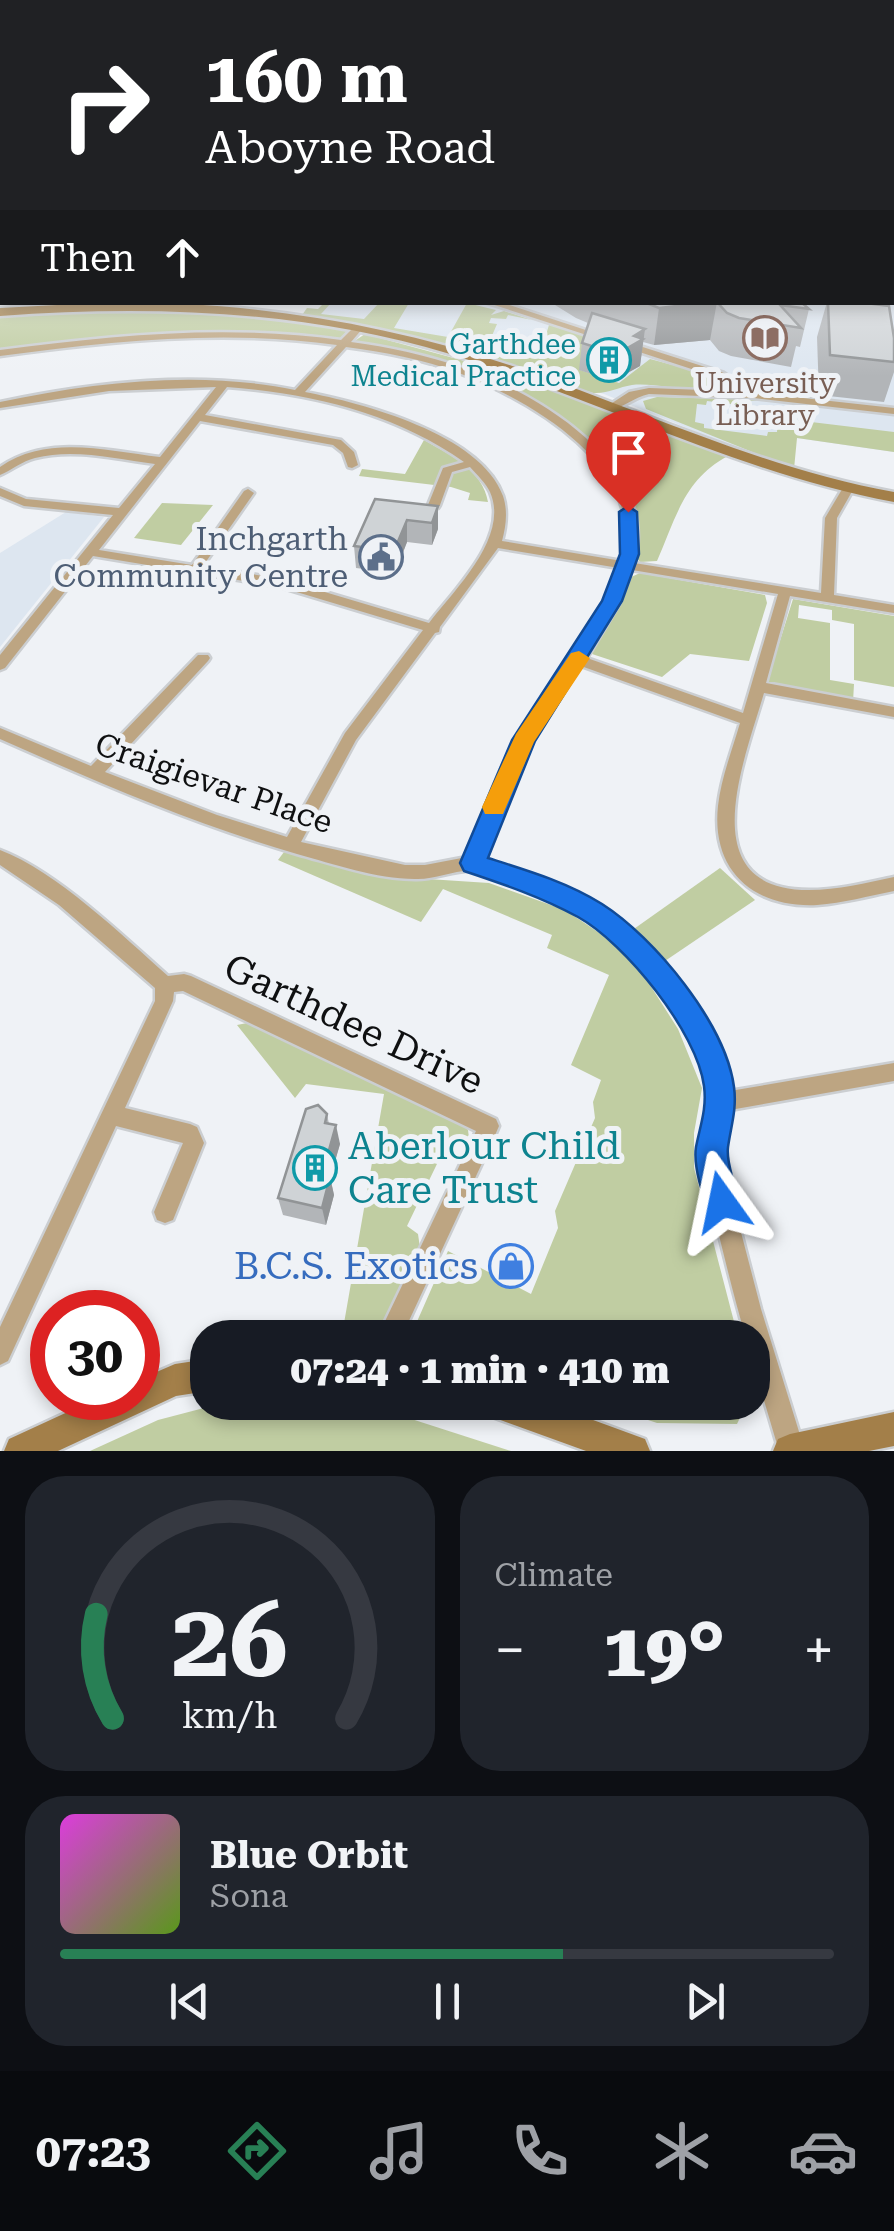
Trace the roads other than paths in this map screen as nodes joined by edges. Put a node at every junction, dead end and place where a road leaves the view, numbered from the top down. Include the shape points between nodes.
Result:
1 (499, 305) edge
2 (0, 312) edge
3 (358, 328) junction
4 (344, 344) junction
5 (0, 353) edge
6 (224, 384) junction
7 (735, 393) junction
8 (296, 394) junction
9 (0, 405) edge
10 (613, 407) junction
11 (894, 412) edge
12 (196, 417) junction
13 (162, 462) junction
14 (473, 463) junction
15 (352, 465) dead end
16 (0, 471) edge
17 (848, 488) junction
18 (0, 492) edge
19 (248, 493) dead end
20 (894, 496) edge
21 (434, 505) edge
22 (121, 512) junction
23 (495, 544) junction
24 (90, 552) junction
25 (626, 564) junction
26 (196, 568) junction
27 (785, 592) junction
28 (827, 598) junction
29 (894, 608) edge
30 (434, 629) junction
31 (203, 658) dead end
32 (578, 660) junction
33 (0, 665) edge
34 (759, 687) junction
35 (894, 712) edge
36 (749, 721) junction
37 (0, 734) edge
38 (92, 774) junction
39 (291, 846) junction
40 (0, 857) edge
41 (473, 863) junction
42 (894, 884) edge
43 (165, 984) junction
44 (894, 1072) edge
45 (722, 1102) junction
46 (110, 1114) junction
47 (164, 1212) dead end
48 (397, 1320) edge
49 (0, 1353) edge
50 (190, 1377) edge
51 (160, 1386) edge
52 (86, 1420) edge
53 (546, 1420) edge
54 (894, 1430) edge
55 (21, 1451) edge
56 (633, 1451) edge
57 (791, 1451) edge

1 - 7 street via 706,370 730,382
2 - 3 street via 188,306
3 - 4 street
3 - 10 street via 510,369
4 - 5 street via 174,335
4 - 8 street
4 - 25 street via 472,376 570,429 622,492 631,534
6 - 8 street
6 - 9 street via 76,392
6 - 12 street
7 - 10 street via 640,392
7 - 11 street
8 - 14 street via 408,426
10 - 17 street
12 - 13 street
12 - 15 street via 338,442
13 - 16 street via 52,451
13 - 22 street
14 - 21 street via 447,470
14 - 23 street via 497,494 501,520
17 - 20 street
17 - 28 street via 831,518
18 - 22 street via 24,502
19 - 26 street
22 - 24 street
23 - 25 street
23 - 30 street
24 - 26 street
24 - 33 street
25 - 27 street
25 - 32 street
26 - 30 street via 319,592
27 - 28 street
27 - 34 street
28 - 29 street
30 - 39 street via 350,737
31 - 38 street
32 - 36 street
32 - 41 street via 524,740
34 - 35 street
34 - 36 street
36 - 42 street via 722,821 726,849 741,872 794,897
37 - 38 street, Craigievar Place
38 - 39 street, Craigievar Place
39 - 41 street, Craigievar Place via 421,873
40 - 43 street, Garthdee Drive via 110,935
41 - 45 street via 573,900 620,933 698,1030
43 - 46 street via 164,1001
43 - 48 street, Garthdee Drive via 184,982 489,1126
44 - 45 street
45 - 57 street via 713,1167
46 - 47 street via 190,1134 194,1143
46 - 49 street
50 - 51 street
52 - 55 street
53 - 56 street
54 - 57 street

